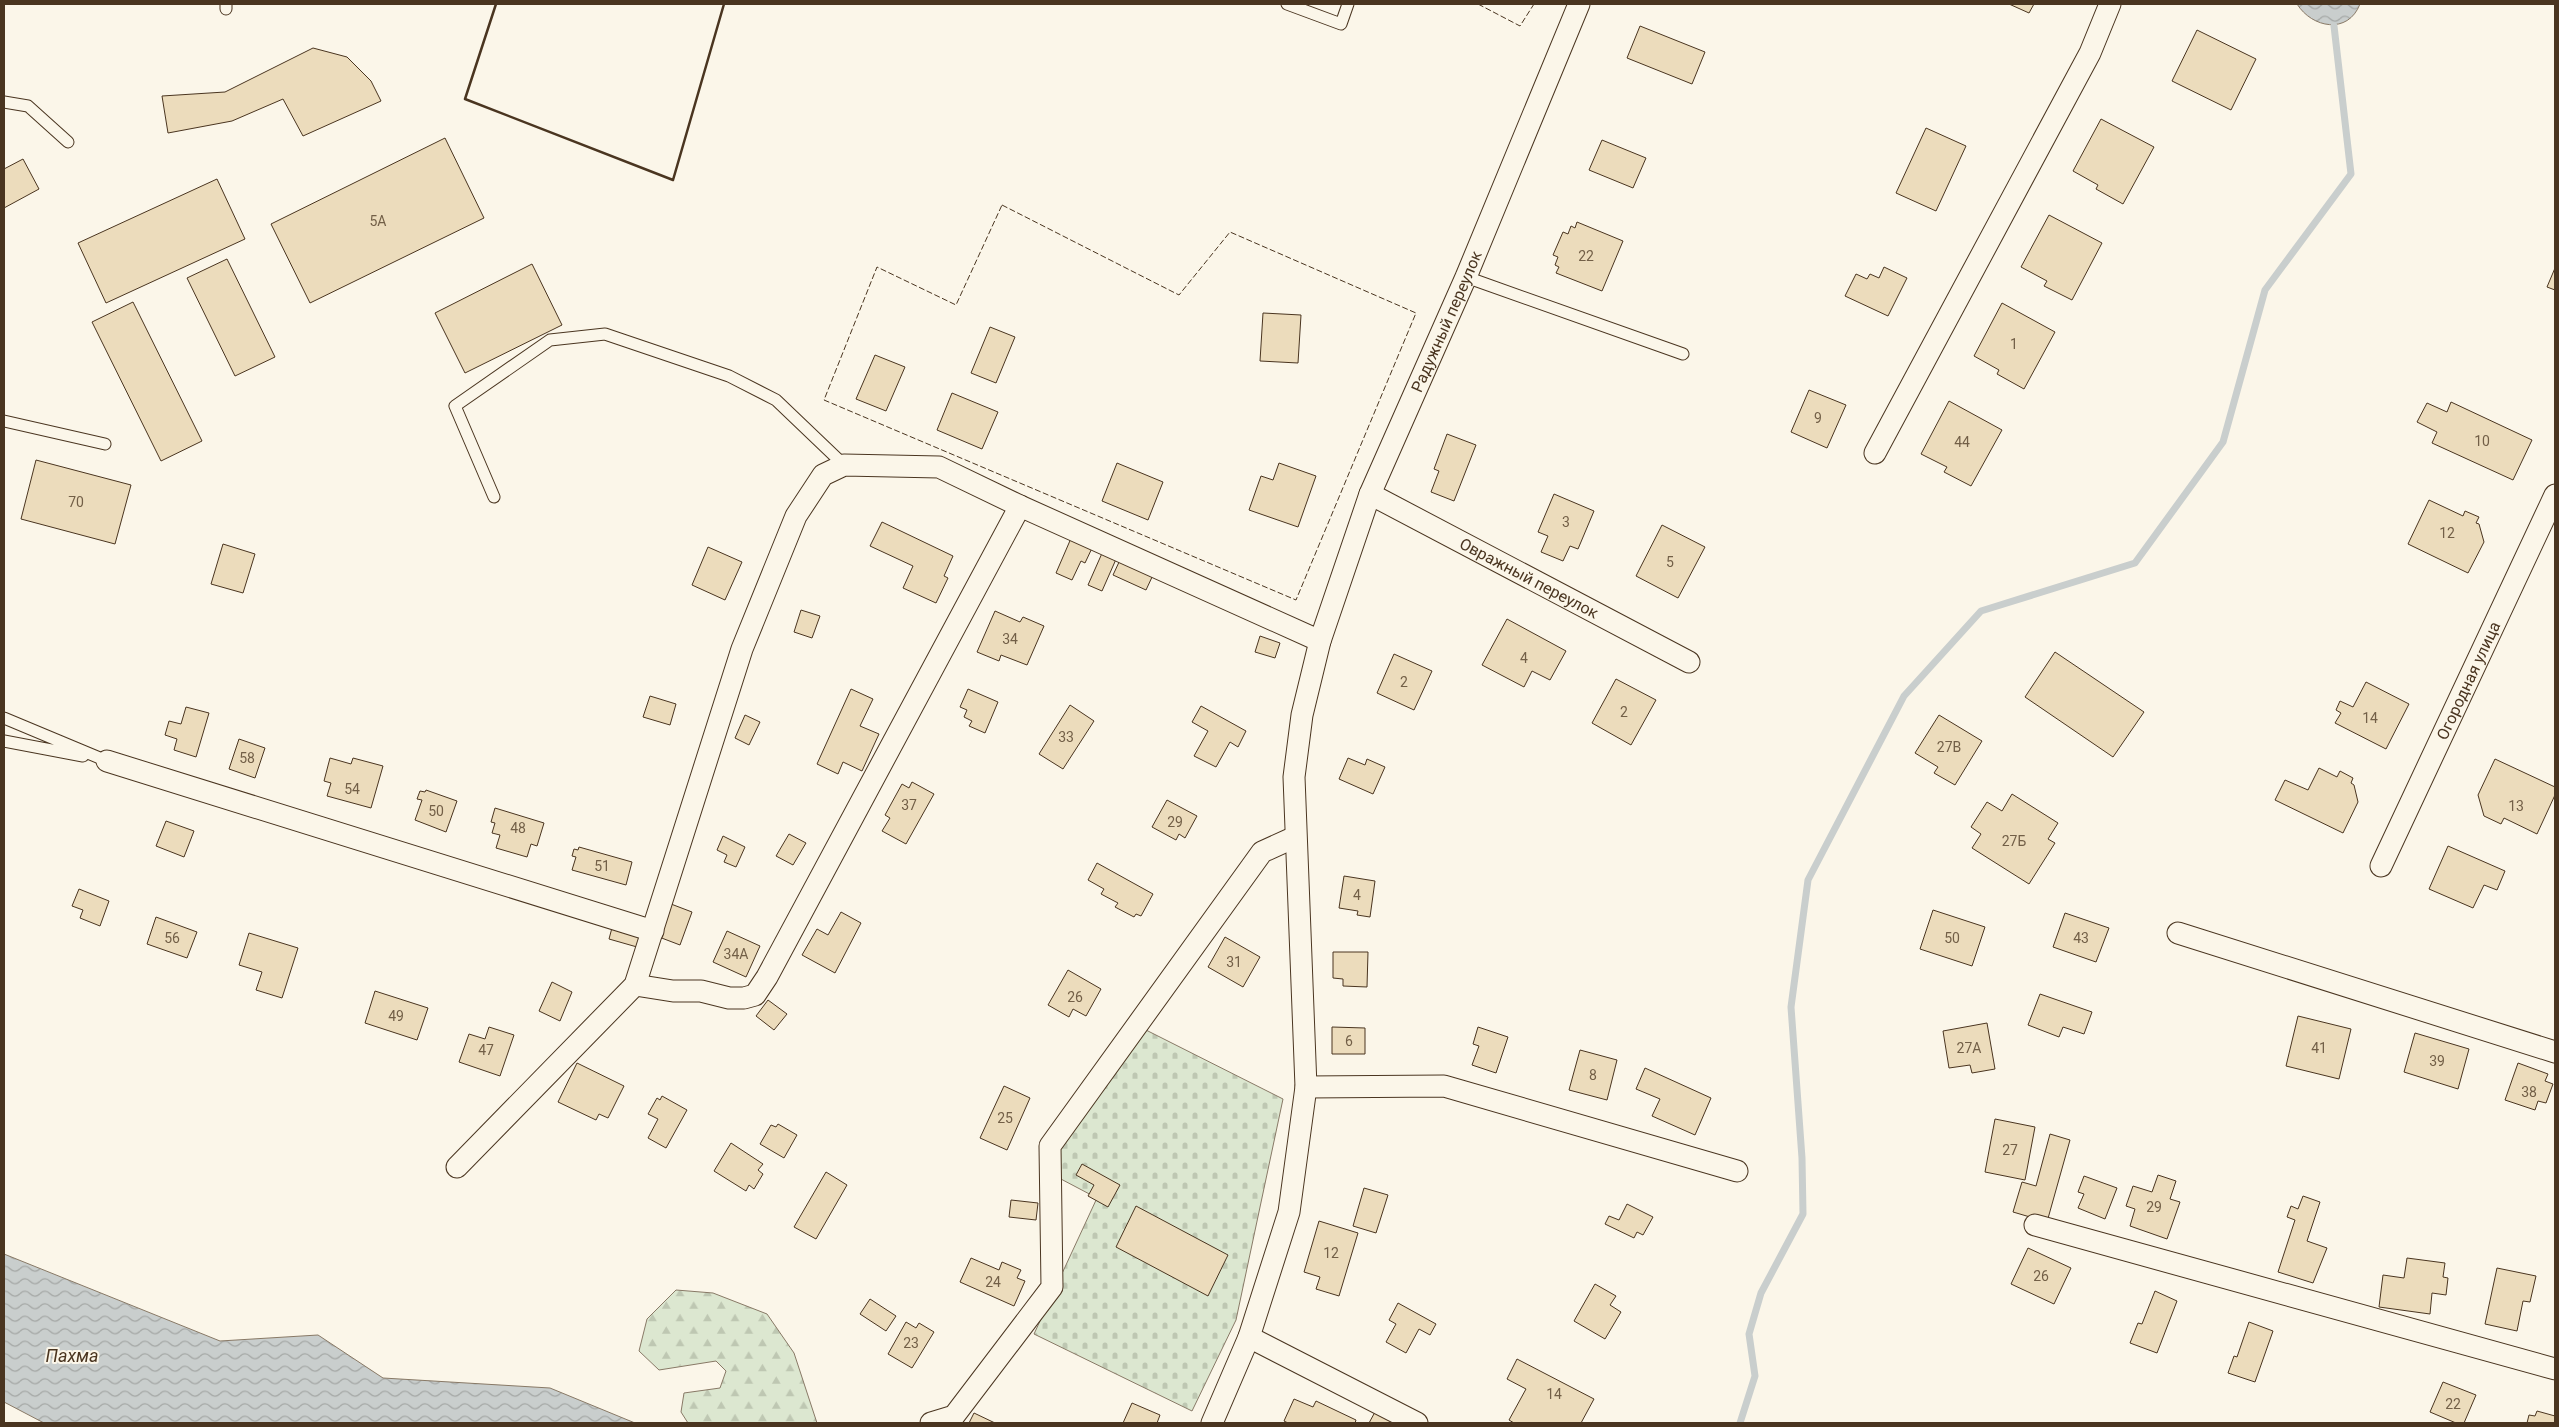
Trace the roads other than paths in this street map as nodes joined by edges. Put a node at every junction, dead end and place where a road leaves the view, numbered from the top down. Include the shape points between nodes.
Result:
1 (1287, 4) edge
2 (1348, 4) edge
3 (1579, 4) edge
4 (2110, 4) edge
5 (4, 102) edge
6 (68, 142) dead end
7 (1466, 277) junction
8 (1683, 354) dead end
9 (4, 421) edge
10 (105, 444) dead end
11 (1876, 453) dead end
12 (844, 465) junction
13 (1370, 494) junction
14 (2555, 495) edge
15 (494, 498) dead end
16 (1020, 506) junction
17 (1320, 641) junction
18 (1689, 662) dead end
19 (4, 718) edge
20 (4, 741) edge
21 (107, 761) junction
22 (1295, 836) junction
23 (2381, 866) dead end
24 (653, 931) junction
25 (2178, 933) dead end
26 (636, 985) junction
27 (2555, 1052) edge
28 (1306, 1087) junction
29 (457, 1167) dead end
30 (1737, 1171) dead end
31 (2035, 1225) dead end
32 (1249, 1338) junction
33 (2555, 1370) edge
34 (930, 1423) edge
35 (1212, 1423) edge
36 (1417, 1423) edge

1 - 2 lane via 1341,24
3 - 7 street, Радужный переулок
4 - 11 street via 2090,53
5 - 6 lane via 28,106
7 - 8 lane
7 - 13 street, Радужный переулок
9 - 10 lane
12 - 15 lane via 776,400 729,376 605,334 550,340 455,406
12 - 16 street via 939,467
12 - 24 street via 823,475 796,516 742,649
13 - 17 street, Радужный переулок
13 - 18 street, Овражный переулок
14 - 23 street, Огородная улица
16 - 17 street
16 - 26 street via 755,994 729,998 701,991 673,991
17 - 22 street, Радужный переулок via 1302,715 1294,777
19 - 21 lane
20 - 21 lane
21 - 24 street
22 - 28 street, Радужный переулок
22 - 34 street via 1262,852 1050,1146 1052,1288 954,1416
24 - 26 street
25 - 27 street
26 - 29 street
28 - 30 street via 1444,1086
28 - 32 street, Радужный переулок via 1289,1212
31 - 33 street
32 - 35 street, Радужный переулок
32 - 36 street

